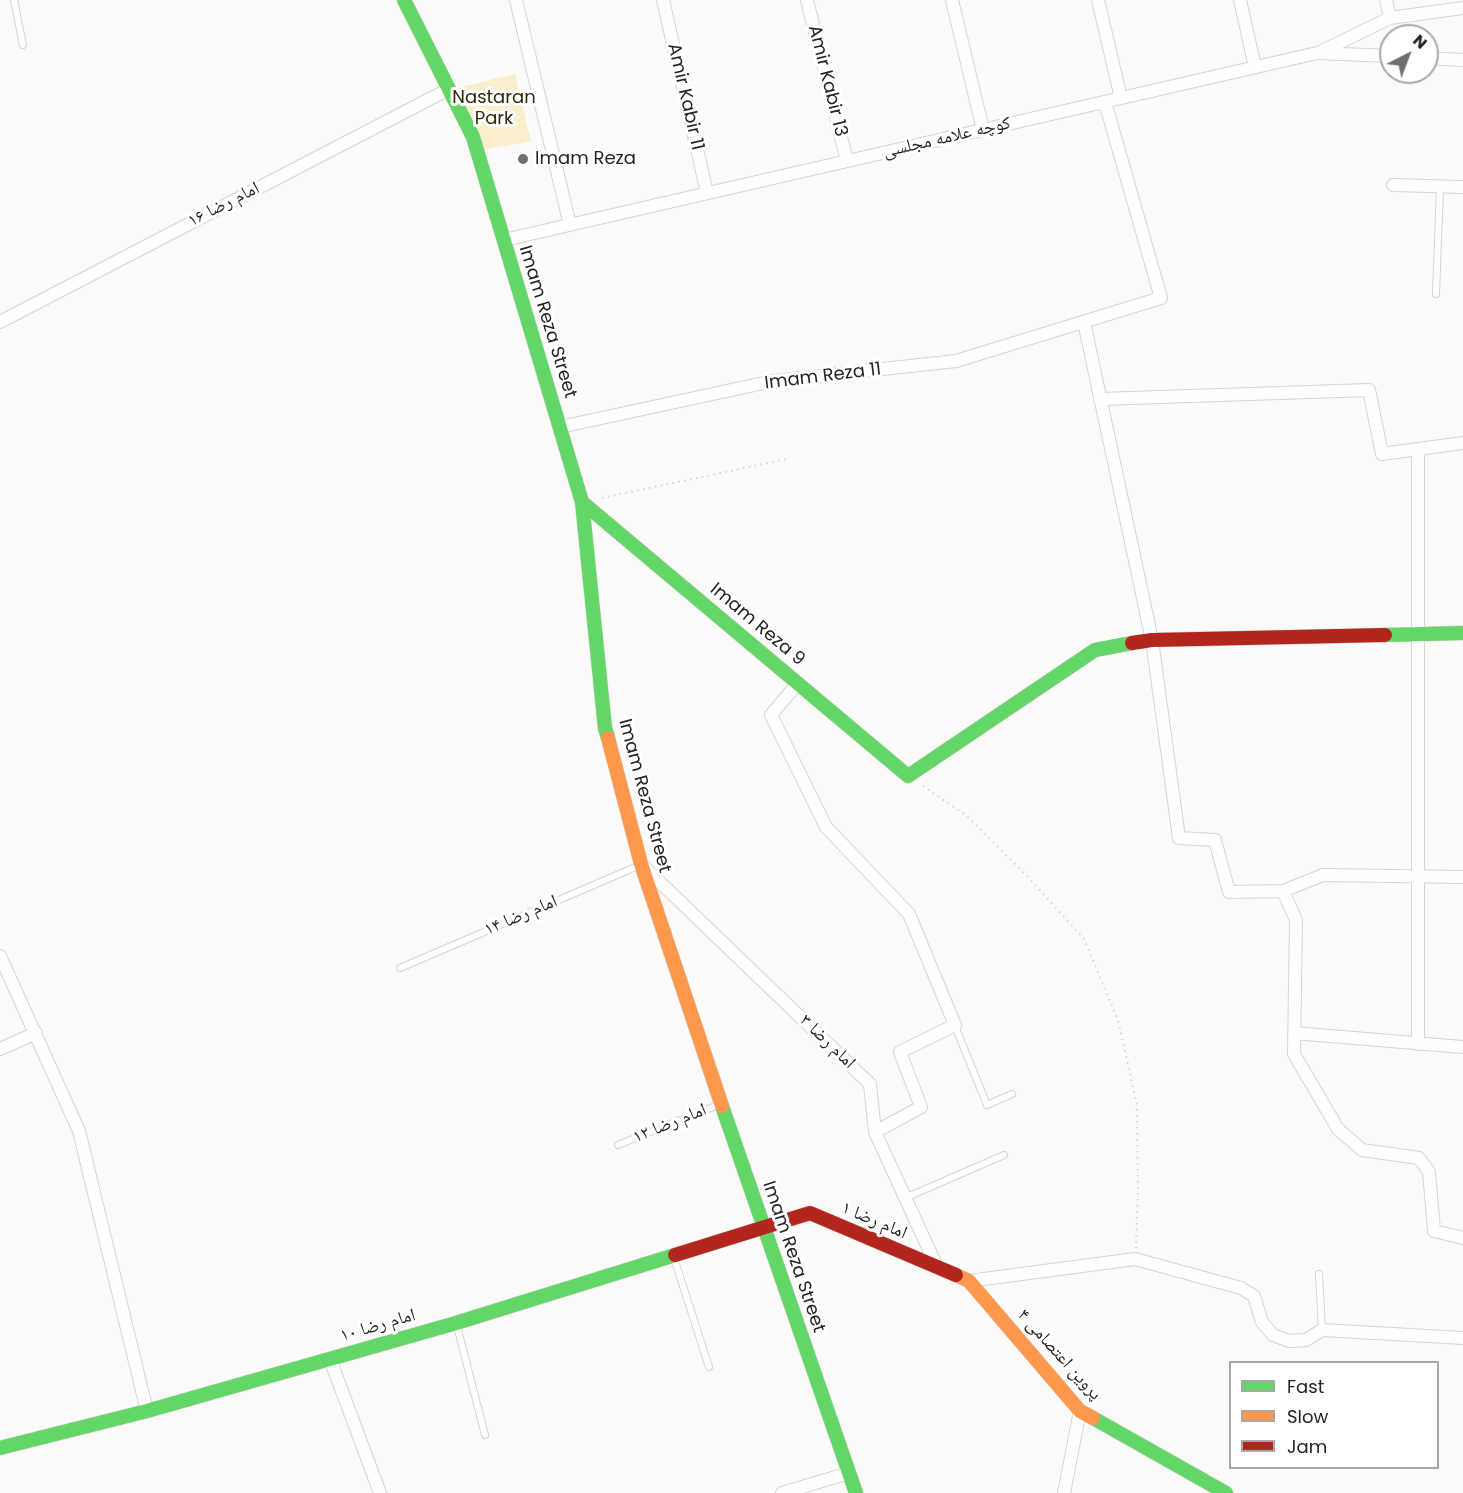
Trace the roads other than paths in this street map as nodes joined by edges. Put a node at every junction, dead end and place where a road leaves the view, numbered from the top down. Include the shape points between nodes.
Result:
1 (14, 0) edge
2 (404, 0) edge
3 (518, 0) edge
4 (663, 0) edge
5 (807, 0) edge
6 (952, 0) edge
7 (1098, 0) edge
8 (1240, 0) edge
9 (1386, 0) edge
10 (1463, 8) edge
11 (1390, 18) junction
12 (23, 45) dead end
13 (1317, 53) junction
14 (1379, 56) edge
15 (1439, 59) edge
16 (1463, 60) edge
17 (1256, 67) junction
18 (449, 89) junction
19 (1121, 98) junction
20 (1105, 102) junction
21 (983, 130) junction
22 (847, 161) junction
23 (1393, 185) dead end
24 (1440, 187) junction
25 (1463, 188) edge
26 (707, 193) junction
27 (570, 225) junction
28 (504, 240) junction
29 (1437, 294) dead end
30 (0, 322) edge
31 (1084, 322) junction
32 (1100, 399) junction
33 (560, 428) junction
34 (1463, 443) edge
35 (1418, 449) junction
36 (582, 502) junction
37 (1463, 633) edge
38 (1418, 634) junction
39 (1152, 640) junction
40 (798, 683) junction
41 (642, 864) junction
42 (1418, 876) junction
43 (1463, 877) edge
44 (1282, 891) junction
45 (0, 956) edge
46 (400, 968) dead end
47 (955, 1025) junction
48 (1294, 1033) junction
49 (36, 1034) junction
50 (1418, 1044) junction
51 (1463, 1047) edge
52 (0, 1049) edge
53 (1012, 1094) dead end
54 (721, 1103) junction
55 (875, 1132) junction
56 (618, 1145) dead end
57 (1004, 1155) dead end
58 (905, 1198) junction
59 (763, 1228) junction
60 (1463, 1238) edge
61 (673, 1255) junction
62 (937, 1267) junction
63 (1320, 1274) dead end
64 (969, 1281) junction
65 (456, 1323) junction
66 (1322, 1330) junction
67 (1463, 1338) edge
68 (330, 1359) junction
69 (709, 1368) dead end
70 (147, 1411) junction
71 (1080, 1411) junction
72 (485, 1435) dead end
73 (0, 1448) edge
74 (849, 1473) junction
75 (380, 1493) edge
76 (782, 1493) edge
77 (856, 1493) edge
78 (1064, 1493) edge
79 (1226, 1493) edge

1 - 12 lane
2 - 18 street, Imam Reza Street
3 - 27 street
4 - 26 street, Amir Kabir 11
5 - 22 street, Amir Kabir 13
6 - 21 street
7 - 19 street
8 - 17 street
9 - 11 street
10 - 11 street
11 - 13 street
13 - 14 street, کوچه علامه مجلسی
13 - 17 street, کوچه علامه مجلسی
15 - 16 street
17 - 19 street, کوچه علامه مجلسی
18 - 28 street, Imam Reza Street via 473,137
18 - 30 street, امام رضا ۱۶
19 - 20 street, کوچه علامه مجلسی
20 - 21 street, کوچه علامه مجلسی
20 - 31 street, Imam Reza 11 via 1161,298
21 - 22 street, کوچه علامه مجلسی
22 - 26 street, کوچه علامه مجلسی
23 - 24 street
24 - 25 street
24 - 29 lane
26 - 27 street, کوچه علامه مجلسی
27 - 28 street, کوچه علامه مجلسی
28 - 33 street, Imam Reza Street
31 - 32 street
31 - 33 street, Imam Reza 11 via 956,362 773,381
32 - 35 street via 1369,390 1382,454
32 - 39 street
33 - 36 street, Imam Reza Street
34 - 35 street
35 - 38 street
36 - 40 street, Imam Reza 9
36 - 41 street, Imam Reza Street via 605,728
37 - 38 street
38 - 39 street
38 - 42 street
39 - 40 street, Imam Reza 9 via 1095,650 908,776
39 - 44 street via 1179,838 1215,840 1229,892
40 - 47 street via 771,715 826,827 909,914
41 - 46 lane, امام رضا ۱۴
41 - 54 street, Imam Reza Street
41 - 55 street, امام رضا ۳ via 870,1084
42 - 43 street
42 - 44 street via 1323,875
42 - 50 street
44 - 48 street via 1296,920
45 - 49 street
47 - 53 lane via 987,1104
47 - 55 street via 900,1052 921,1107
48 - 50 street
48 - 60 street via 1294,1054 1338,1130 1362,1150 1419,1158 1429,1172 1434,1232
49 - 52 street
49 - 70 street via 79,1131
50 - 51 street
54 - 56 lane, امام رضا ۱۲
54 - 59 street, Imam Reza Street
55 - 58 street, امام رضا ۳
57 - 58 lane
58 - 62 street, امام رضا ۳
59 - 61 street, امام رضا ۱۰
59 - 62 street, امام رضا ۱ via 810,1213
59 - 74 street, Imam Reza Street
61 - 65 street, امام رضا ۱۰
61 - 69 lane
62 - 64 street, امام رضا ۱
63 - 66 lane
64 - 66 street via 1135,1259 1241,1288 1254,1296 1262,1322 1273,1335 1289,1341 1306,1340
64 - 71 street, پروین اعتصامی ۴
65 - 68 street, امام رضا ۱۰
65 - 72 lane
66 - 67 street
68 - 70 street, امام رضا ۱۰
68 - 75 street
70 - 73 street, امام رضا ۱۰
71 - 78 street
71 - 79 street, پروین اعتصامی ۴
74 - 76 street
74 - 77 street, Imam Reza Street

